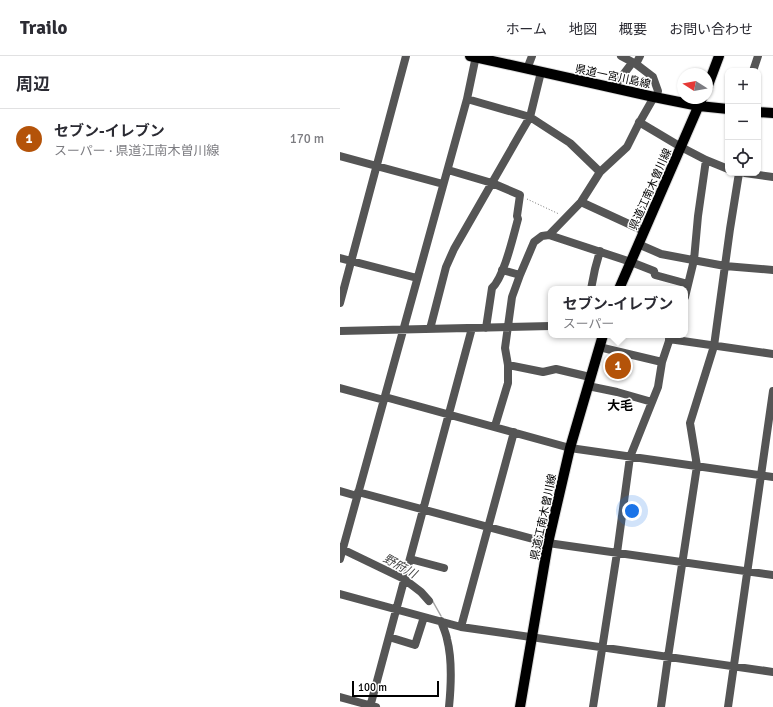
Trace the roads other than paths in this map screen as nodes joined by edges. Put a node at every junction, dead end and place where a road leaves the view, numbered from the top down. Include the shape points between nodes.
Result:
1 (406, 56) edge
2 (474, 56) edge
3 (532, 56) edge
4 (621, 56) edge
5 (640, 56) edge
6 (719, 56) edge
7 (758, 56) edge
8 (634, 64) junction
9 (754, 68) edge
10 (527, 69) junction
11 (541, 72) junction
12 (713, 72) edge
13 (613, 88) junction
14 (655, 97) junction
15 (467, 99) junction
16 (677, 99) edge
17 (699, 104) edge
18 (708, 104) edge
19 (725, 108) edge
20 (761, 112) edge
21 (773, 113) edge
22 (530, 117) junction
23 (639, 122) junction
24 (681, 147) junction
25 (340, 156) edge
26 (706, 160) junction
27 (377, 166) junction
28 (725, 168) edge
29 (448, 170) junction
30 (600, 172) junction
31 (761, 175) edge
32 (739, 176) edge
33 (773, 177) edge
34 (492, 183) junction
35 (444, 184) junction
36 (581, 202) junction
37 (644, 231) junction
38 (549, 236) junction
39 (638, 244) junction
40 (600, 251) junction
41 (340, 258) edge
42 (694, 260) junction
43 (351, 261) junction
44 (631, 262) junction
45 (725, 266) junction
46 (502, 270) junction
47 (773, 270) edge
48 (520, 275) junction
49 (417, 278) junction
50 (688, 284) joint
51 (592, 286) edge
52 (620, 286) edge
53 (340, 303) edge
54 (548, 326) edge
55 (472, 328) junction
56 (486, 328) junction
57 (508, 328) junction
58 (430, 329) junction
59 (403, 330) junction
60 (340, 331) edge
61 (602, 338) edge
62 (670, 338) edge
63 (675, 338) edge
64 (714, 346) junction
65 (599, 347) junction
66 (773, 354) edge
67 (662, 362) junction
68 (508, 365) junction
69 (589, 382) junction
70 (340, 388) edge
71 (773, 391) edge
72 (384, 398) junction
73 (652, 402) junction
74 (450, 414) junction
75 (495, 426) junction
76 (514, 432) junction
77 (570, 448) junction
78 (630, 457) junction
79 (697, 466) junction
80 (761, 475) junction
81 (773, 477) edge
82 (340, 491) edge
83 (358, 494) junction
84 (424, 509) junction
85 (488, 526) junction
86 (548, 543) junction
87 (342, 547) edge
88 (617, 553) junction
89 (340, 559) edge
90 (410, 560) junction
91 (683, 562) junction
92 (444, 568) dead end
93 (747, 572) junction
94 (773, 575) edge
95 (405, 577) junction
96 (340, 594) edge
97 (429, 602) dead end
98 (396, 609) junction
99 (424, 616) junction
100 (441, 621) junction
101 (461, 627) junction
102 (389, 637) junction
103 (533, 638) junction
104 (602, 647) junction
105 (668, 657) junction
106 (734, 666) junction
107 (773, 672) edge
108 (340, 697) edge
109 (372, 707) edge
110 (449, 707) edge
111 (520, 707) edge
112 (593, 707) edge
113 (661, 707) edge
114 (728, 707) edge

1 - 27 street
2 - 10 main road, 県道一宮川島線
2 - 15 street
3 - 10 street
4 - 8 street
5 - 8 street
6 - 12 main road
7 - 9 street
8 - 13 street
8 - 14 street via 653,77 658,91
10 - 11 main road, 県道一宮川島線
11 - 13 main road, 県道一宮川島線
11 - 22 street
13 - 14 main road, 県道一宮川島線
14 - 16 main road, 県道一宮川島線
14 - 23 street
15 - 22 street
15 - 29 street
17 - 24 main road, 県道江南木曽川線
18 - 19 main road, 県道一宮川島線
20 - 21 main road
22 - 30 street via 570,144
22 - 34 street
23 - 24 street
23 - 30 street via 627,147
24 - 26 street
24 - 37 main road, 県道江南木曽川線
25 - 27 street
26 - 28 street
26 - 42 street
27 - 35 street
27 - 43 street
29 - 34 street
29 - 35 street
30 - 36 street
31 - 33 street
32 - 45 street
34 - 46 street via 520,195 518,220
34 - 58 street via 446,267
35 - 49 street
36 - 37 street
36 - 38 street
37 - 39 main road, 県道江南木曽川線
38 - 40 street
38 - 48 street via 542,236 534,242
39 - 42 street via 661,254
39 - 44 main road, 県道江南木曽川線
40 - 44 street
40 - 51 street
41 - 43 street
42 - 45 street
42 - 50 street
43 - 49 street
43 - 53 street
44 - 50 street via 654,271 656,275
44 - 52 main road, 県道江南木曽川線
45 - 47 street
45 - 64 street
46 - 48 street
46 - 56 street via 496,285 492,288
48 - 57 street via 512,297
49 - 59 street
54 - 57 street
55 - 56 street
55 - 58 street
55 - 74 street
56 - 57 street
57 - 68 street via 504,348
58 - 59 street
59 - 60 street
59 - 72 street
61 - 65 main road, 県道江南木曽川線
62 - 67 street
63 - 64 street
64 - 66 street
64 - 79 street via 690,423
65 - 67 street
65 - 69 main road, 県道江南木曽川線
67 - 73 street via 658,387
68 - 69 street via 543,372 556,369
68 - 75 street via 508,383
69 - 73 street
69 - 77 main road, 県道江南木曽川線
70 - 72 street
71 - 80 street
72 - 74 street
72 - 83 street
73 - 78 street
74 - 75 street
74 - 84 street
75 - 76 street
76 - 77 street
76 - 85 street
77 - 78 street
77 - 86 main road, 県道江南木曽川線
78 - 79 street
78 - 88 street
79 - 80 street
79 - 91 street
80 - 81 street
80 - 93 street
82 - 83 street
83 - 84 street
83 - 87 street
84 - 85 street
84 - 90 street
85 - 86 street
85 - 101 street
86 - 88 street
86 - 103 main road, 県道江南木曽川線
87 - 89 street
87 - 95 street
88 - 91 street
88 - 104 street
90 - 92 street
90 - 95 street
91 - 93 street
91 - 105 street
93 - 94 street
93 - 106 street
95 - 97 street
95 - 98 street
96 - 98 street
98 - 99 street
98 - 102 street
99 - 100 street
99 - 102 street via 415,645
100 - 101 street
100 - 110 street via 447,639 451,690
101 - 103 street
102 - 109 street
103 - 104 street
103 - 111 main road, 県道江南木曽川線
104 - 105 street
104 - 112 street
105 - 106 street
105 - 113 street
106 - 107 street
106 - 114 street
108 - 109 street

